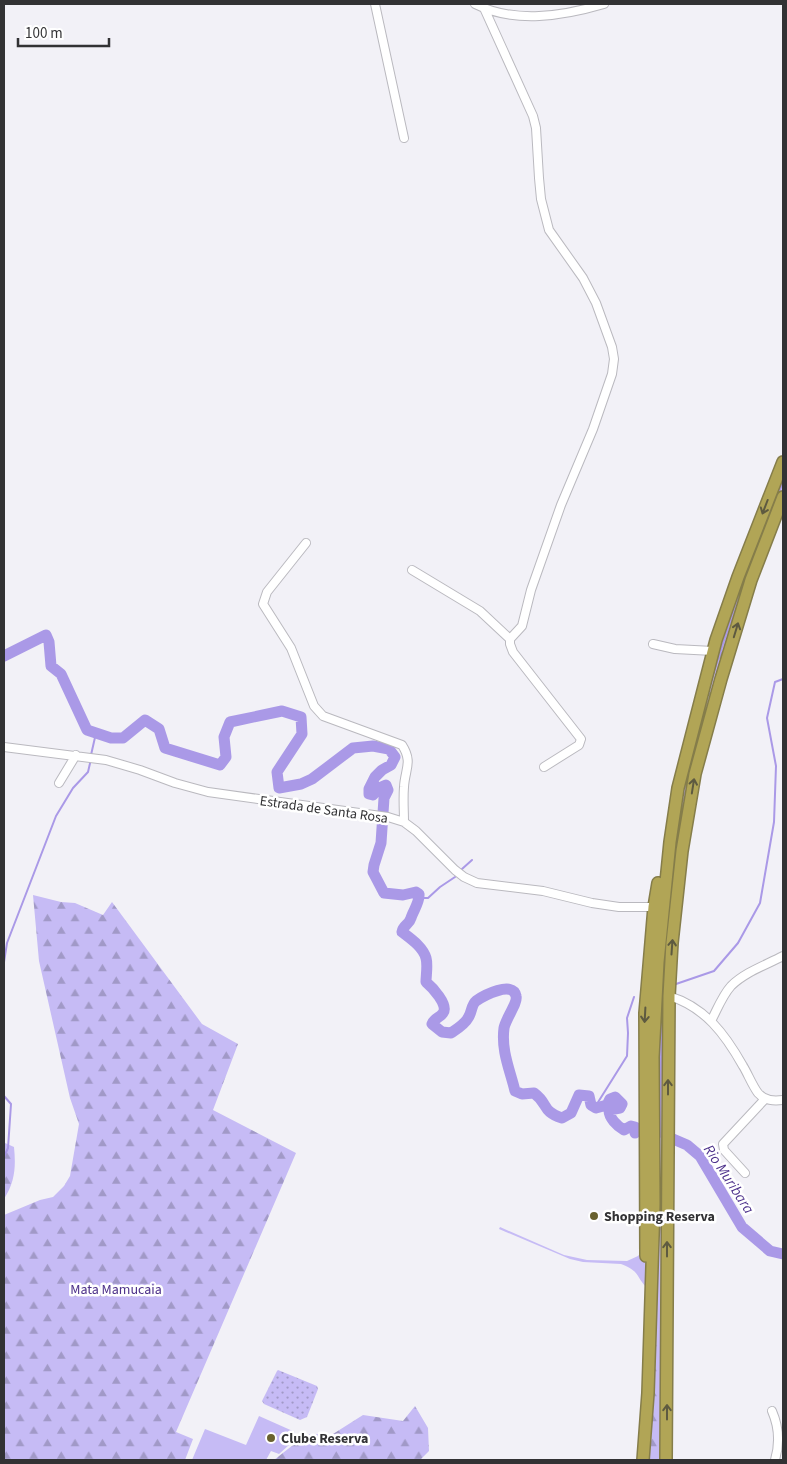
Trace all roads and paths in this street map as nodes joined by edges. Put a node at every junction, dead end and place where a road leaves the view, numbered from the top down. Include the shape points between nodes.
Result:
1 (376, 4) edge
2 (475, 4) edge
3 (604, 4) edge
4 (484, 8) junction
5 (404, 138) dead end
6 (783, 462) edge
7 (783, 497) edge
8 (306, 543) dead end
9 (412, 570) dead end
10 (510, 639) junction
11 (653, 644) dead end
12 (713, 650) junction
13 (697, 710) junction
14 (4, 747) edge
15 (76, 755) junction
16 (544, 767) dead end
17 (59, 783) dead end
18 (404, 822) junction
19 (654, 907) junction
20 (783, 956) edge
21 (669, 996) junction
22 (712, 1021) junction
23 (766, 1099) junction
24 (783, 1100) edge
25 (745, 1173) dead end
26 (648, 1393) junction
27 (772, 1411) dead end
28 (643, 1460) edge
29 (666, 1460) edge
30 (775, 1460) edge

1 - 5 street
2 - 4 street
3 - 4 street via 575,12 528,16 506,15
4 - 10 street via 528,103 536,128 538,178 549,230 583,278 596,303 614,359 612,374 531,590 522,626
6 -> 12 highway
21 -> 7 highway via 682,851 695,774 751,580
8 - 18 street via 267,592 263,604 291,648 318,712 402,745 408,757 404,780
9 - 10 street via 480,611
10 - 16 street via 514,652 581,739 579,745
11 - 12 street via 675,649
12 - 13 highway
13 - 19 highway via 679,760
13 - 26 highway via 678,788 658,962 653,1057 654,1204
14 - 15 street, Estrada de Santa Rosa
15 - 17 street
15 - 18 street, Estrada de Santa Rosa via 140,770 208,792 388,817
18 - 19 street, Estrada de Santa Rosa via 460,874 477,883 543,891 619,907
19 -> 26 highway via 644,1060 644,1362
20 - 22 street via 746,975 731,987
21 - 22 street via 692,1005
29 -> 21 highway
22 - 23 street
23 - 24 street
23 - 25 street via 723,1144 726,1154
26 - 28 highway
27 - 30 street via 778,1430

